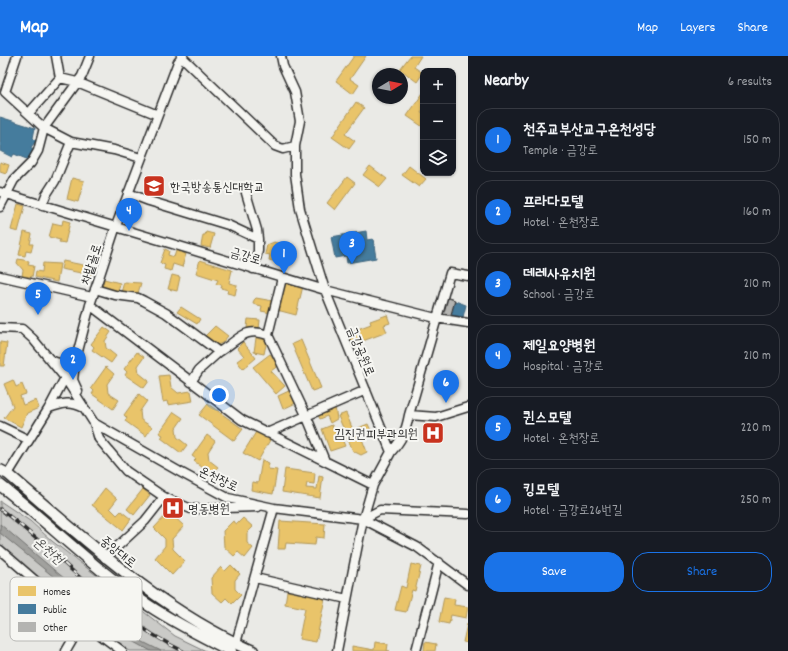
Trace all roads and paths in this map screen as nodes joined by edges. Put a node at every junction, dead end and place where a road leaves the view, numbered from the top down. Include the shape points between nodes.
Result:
1 (17, 56) edge
2 (56, 56) edge
3 (90, 56) edge
4 (182, 56) edge
5 (281, 56) edge
6 (60, 78) junction
7 (77, 82) junction
8 (2, 95) edge
9 (29, 113) junction
10 (158, 115) junction
11 (44, 128) junction
12 (71, 142) junction
13 (295, 146) junction
14 (141, 158) junction
15 (3, 193) edge
16 (128, 193) junction
17 (246, 193) dead end
18 (42, 205) junction
19 (0, 207) edge
20 (116, 226) junction
21 (258, 239) junction
22 (253, 269) junction
23 (0, 276) edge
24 (468, 276) edge
25 (282, 278) junction
26 (325, 290) junction
27 (92, 297) junction
28 (436, 318) junction
29 (468, 323) edge
30 (0, 328) edge
31 (268, 335) junction
32 (220, 352) junction
33 (77, 355) junction
34 (50, 359) junction
35 (64, 378) junction
36 (191, 382) junction
37 (366, 390) junction
38 (468, 407) edge
39 (48, 408) junction
40 (85, 408) junction
41 (306, 415) junction
42 (408, 415) junction
43 (94, 424) junction
44 (0, 426) edge
45 (267, 433) junction
46 (29, 440) junction
47 (391, 452) junction
48 (325, 461) junction
49 (4, 472) edge
50 (0, 485) edge
51 (373, 485) junction
52 (164, 497) junction
53 (274, 508) junction
54 (468, 514) edge
55 (363, 520) junction
56 (0, 550) edge
57 (106, 558) junction
58 (439, 562) junction
59 (31, 577) edge
60 (112, 577) edge
61 (130, 577) edge
62 (255, 578) junction
63 (468, 585) edge
64 (142, 586) edge
65 (347, 599) junction
66 (142, 600) edge
67 (72, 641) edge
68 (109, 641) edge
69 (233, 647) edge
70 (66, 651) edge
71 (122, 651) edge
72 (253, 651) edge
73 (337, 651) edge
74 (416, 651) edge

1 - 8 street
2 - 6 street
3 - 7 street
4 - 10 street, 차밭골로
4 - 13 street via 275,146 283,149
5 - 13 street, 금강공원로 via 295,92 300,121
6 - 7 street
6 - 9 street
7 - 10 street
7 - 11 street
8 - 9 street
9 - 11 street
10 - 14 street, 차밭골로
11 - 12 street
11 - 15 street via 38,151 31,163
12 - 14 street
12 - 18 street
13 - 26 street, 금강공원로 via 295,174 300,210
14 - 16 street, 차밭골로
15 - 18 street, 금강로
15 - 19 street
16 - 20 street, 차밭골로
16 - 21 street via 228,225
17 - 21 street
18 - 20 street, 금강로
20 - 22 street, 금강로
20 - 27 street, 차밭골로
21 - 22 street via 258,252
22 - 25 street, 금강로
23 - 27 street
24 - 28 street via 450,273
25 - 26 street, 금강로
25 - 31 street
26 - 28 street, 금강로
26 - 37 street, 금강공원로
27 - 32 street via 115,295 138,298 171,317
27 - 33 street, 차밭골로
27 - 36 street
28 - 29 street, 금강로
28 - 42 street
30 - 34 street via 14,328 28,333
31 - 32 street via 257,331 245,333
31 - 41 street
32 - 36 street via 199,370
33 - 34 street via 65,363 56,363
33 - 35 street, 차밭골로
33 - 40 street via 73,380
34 - 35 street
35 - 39 street, 차밭골로
35 - 40 street
36 - 45 street via 242,420
37 - 41 street
37 - 47 street, 금강공원로
38 - 42 street via 436,417
39 - 40 street via 64,403 74,403
39 - 46 street, 차밭골로
40 - 43 street
41 - 45 street
41 - 48 street
42 - 47 street via 406,432
43 - 52 street via 99,439 126,471
43 - 53 street, 온천장로 via 228,498
44 - 46 street
45 - 48 street
46 - 49 street, 차밭골로
47 - 51 street
48 - 51 street
49 - 57 main road, 중앙대로
50 - 60 main road, 중앙대로
51 - 55 street
52 - 53 street via 191,509
52 - 57 street via 145,521
53 - 55 street, 온천장로
53 - 62 street
54 - 55 street via 380,510
55 - 58 street, 온천장로 via 411,543
55 - 65 street
56 - 59 street
57 - 61 main road, 중앙대로
58 - 63 street, 온천장로
58 - 74 street
62 - 65 street
62 - 69 street
64 - 69 main road, 중앙대로
65 - 73 street
66 - 69 main road, 중앙대로 via 186,628
67 - 70 street
68 - 71 street
69 - 72 main road, 중앙대로

